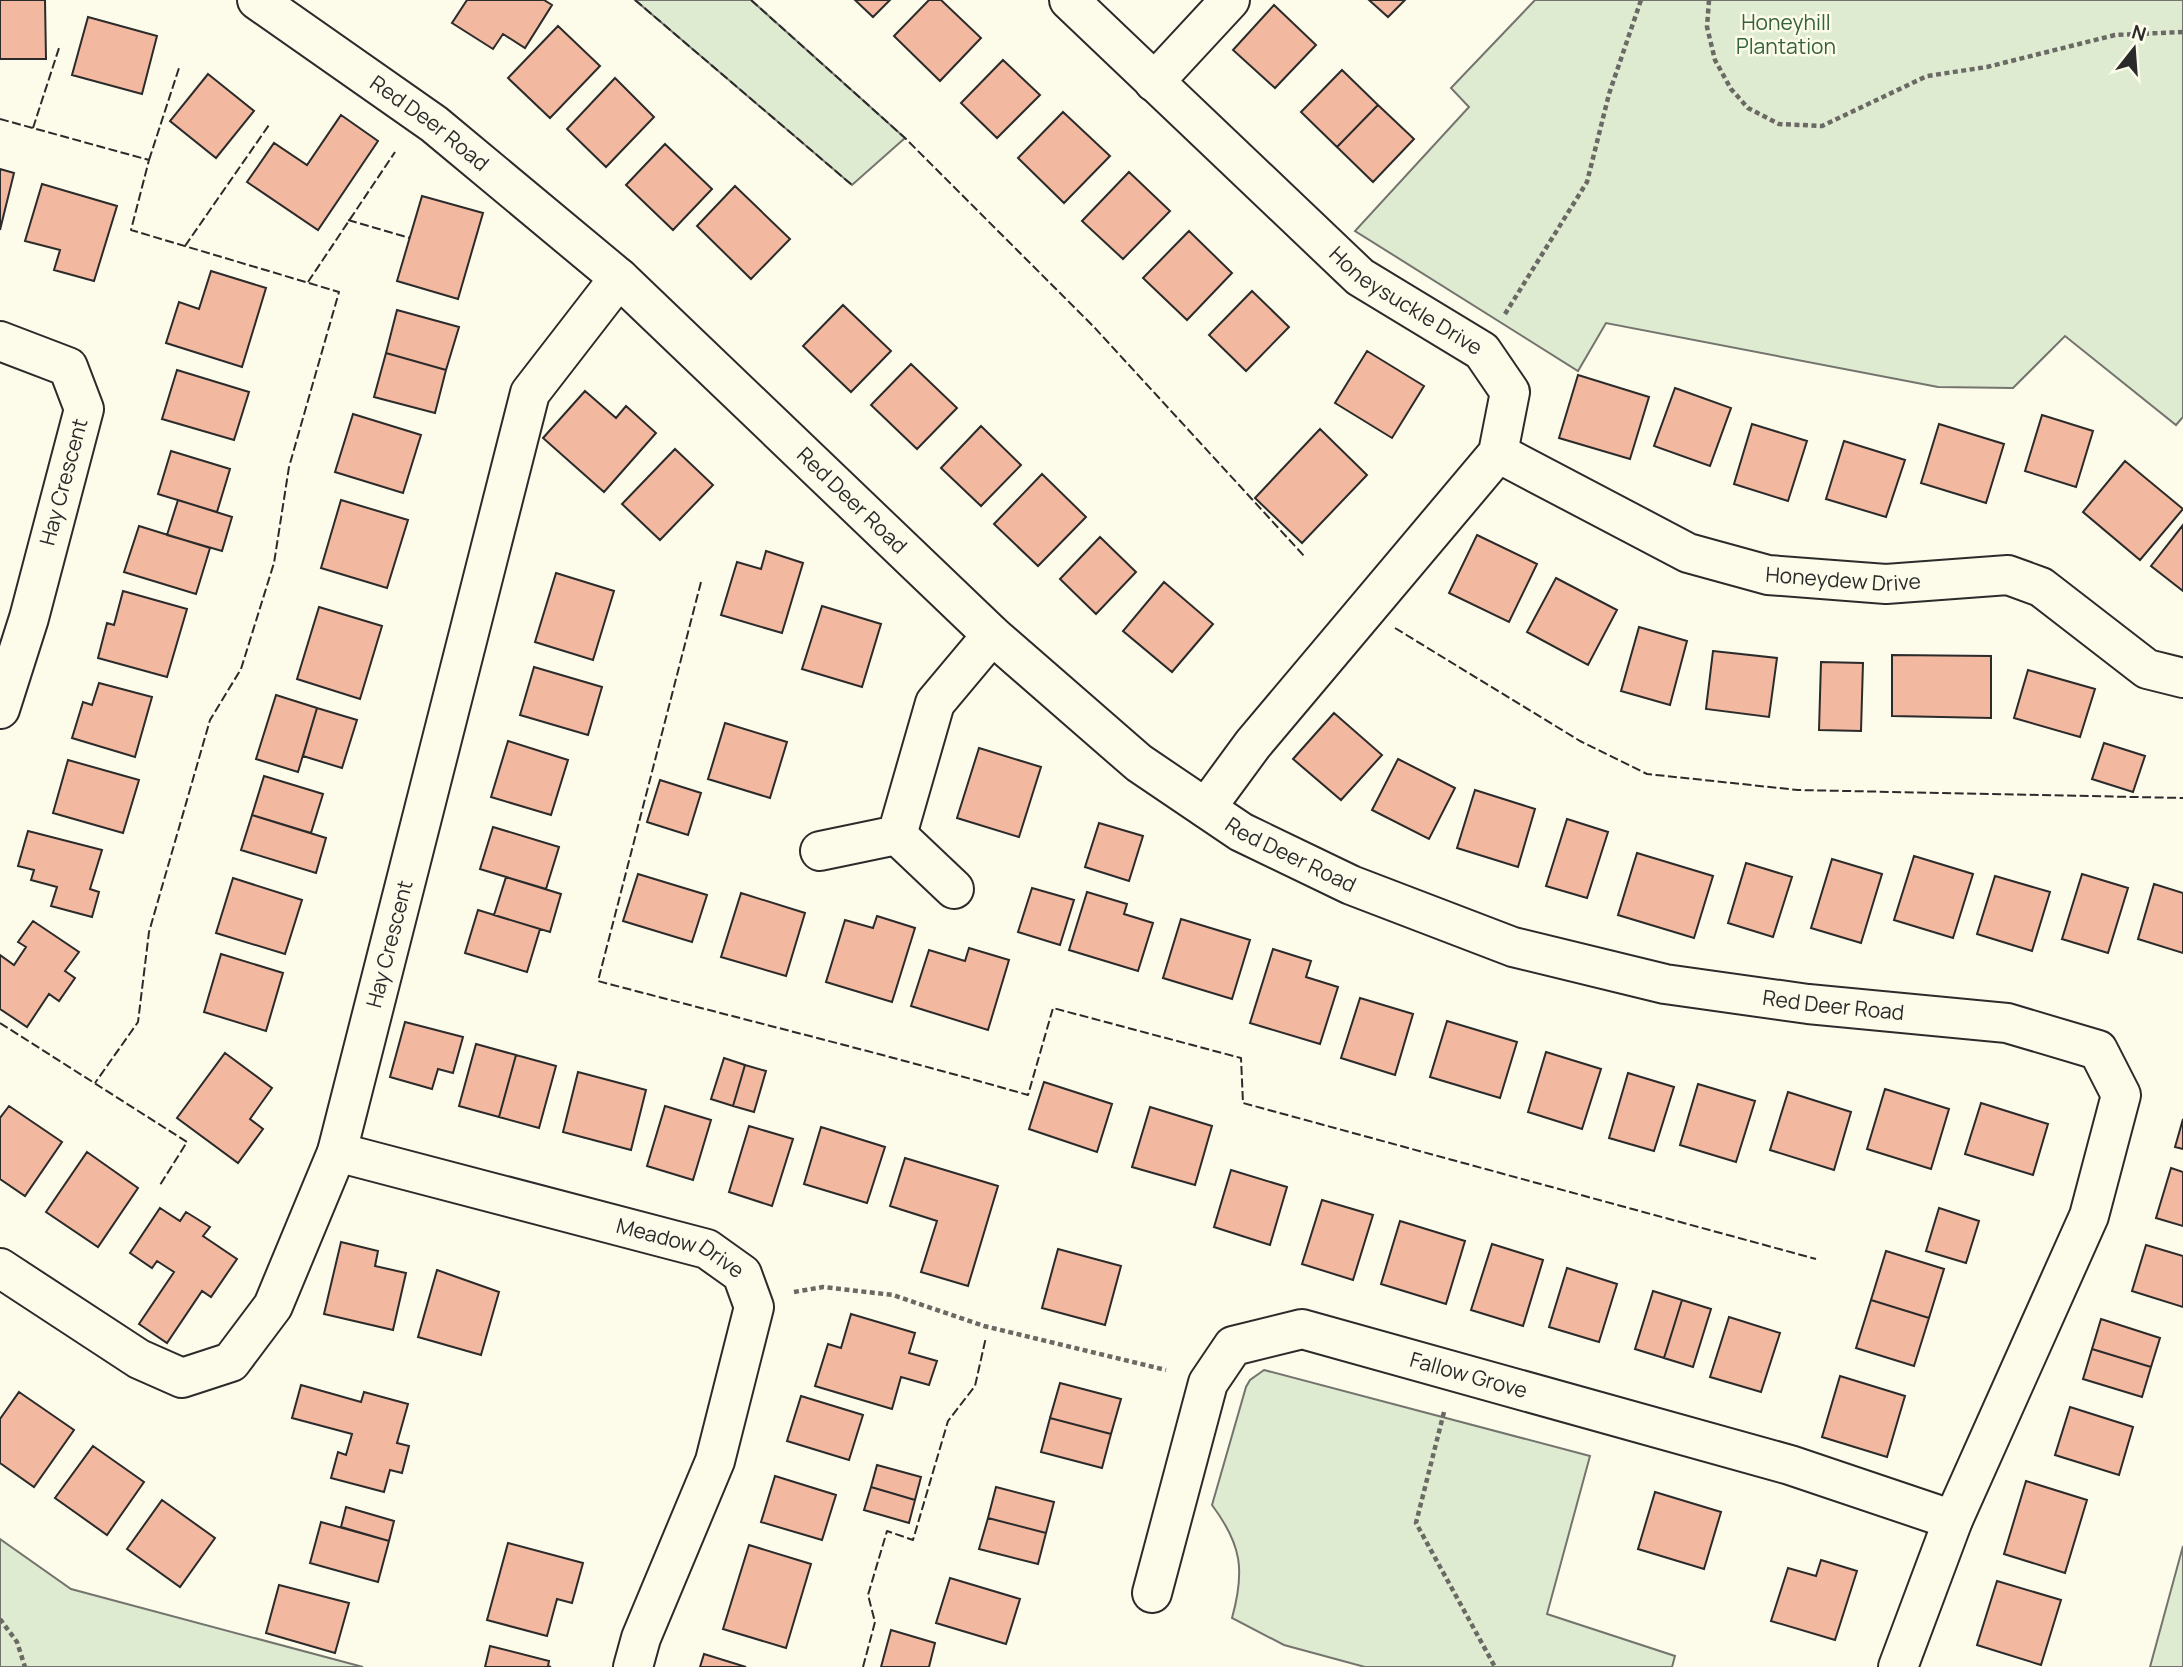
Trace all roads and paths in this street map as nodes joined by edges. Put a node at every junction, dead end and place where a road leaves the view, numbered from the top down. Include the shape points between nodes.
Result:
1 (257, 0) edge
2 (1069, 0) edge
3 (1230, 0) edge
4 (1641, 0) edge
5 (1709, 0) edge
6 (2183, 32) edge
7 (1154, 82) junction
8 (619, 278) junction
9 (0, 341) edge
10 (1482, 351) junction
11 (1498, 453) junction
12 (992, 635) junction
13 (2183, 678) edge
14 (0, 709) edge
15 (1206, 808) junction
16 (897, 835) junction
17 (820, 851) dead end
18 (954, 889) dead end
19 (337, 1152) junction
20 (0, 1268) edge
21 (751, 1298) junction
22 (1454, 1371) junction
23 (1208, 1383) junction
24 (1953, 1520) junction
25 (1152, 1593) dead end
26 (0, 1619) edge
27 (25, 1667) edge
28 (633, 1667) edge
29 (1495, 1667) edge
30 (1898, 1667) edge

1 - 8 street, Red Deer Road via 434,124
2 - 7 street, Honeysuckle Drive
3 - 7 street
4 - 10 path via 1609,94 1587,182
5 - 6 path via 1707,27 1715,60 1731,89 1748,108 1779,124 1822,126 1927,76 1987,67 2115,35
7 - 10 street, Honeysuckle Drive via 1360,277
8 - 12 street, Red Deer Road
8 - 19 street, Hay Crescent via 530,393
9 - 14 street, Hay Crescent via 68,367 84,409
10 - 11 street, Honeysuckle Drive via 1510,392
11 - 13 street, Honeydew Drive via 1688,553 1768,575 1886,584 2008,575 2041,587 2147,669
11 - 15 street, Honeysuckle Drive via 1253,744
12 - 15 street, Red Deer Road via 1139,763
12 - 16 street via 934,703
15 - 24 street, Red Deer Road via 1241,832 1351,885 1513,947 1665,984 1808,1004 2007,1023 2098,1051 2121,1095 2089,1216
16 - 17 street
16 - 18 street
19 - 20 street, Hay Crescent via 273,1306 231,1362 182,1378 139,1359
19 - 21 street, Meadow Drive via 707,1249 742,1274
21 - 23 path via 823,1287 893,1295 984,1326
21 - 28 street, Meadow Drive via 754,1307 715,1461
22 - 23 street, Fallow Grove via 1302,1329 1233,1346
22 - 24 street, Fallow Grove via 1790,1465
22 - 29 path via 1416,1524
23 - 25 street, Fallow Grove
24 - 30 street
26 - 27 path via 17,1642

